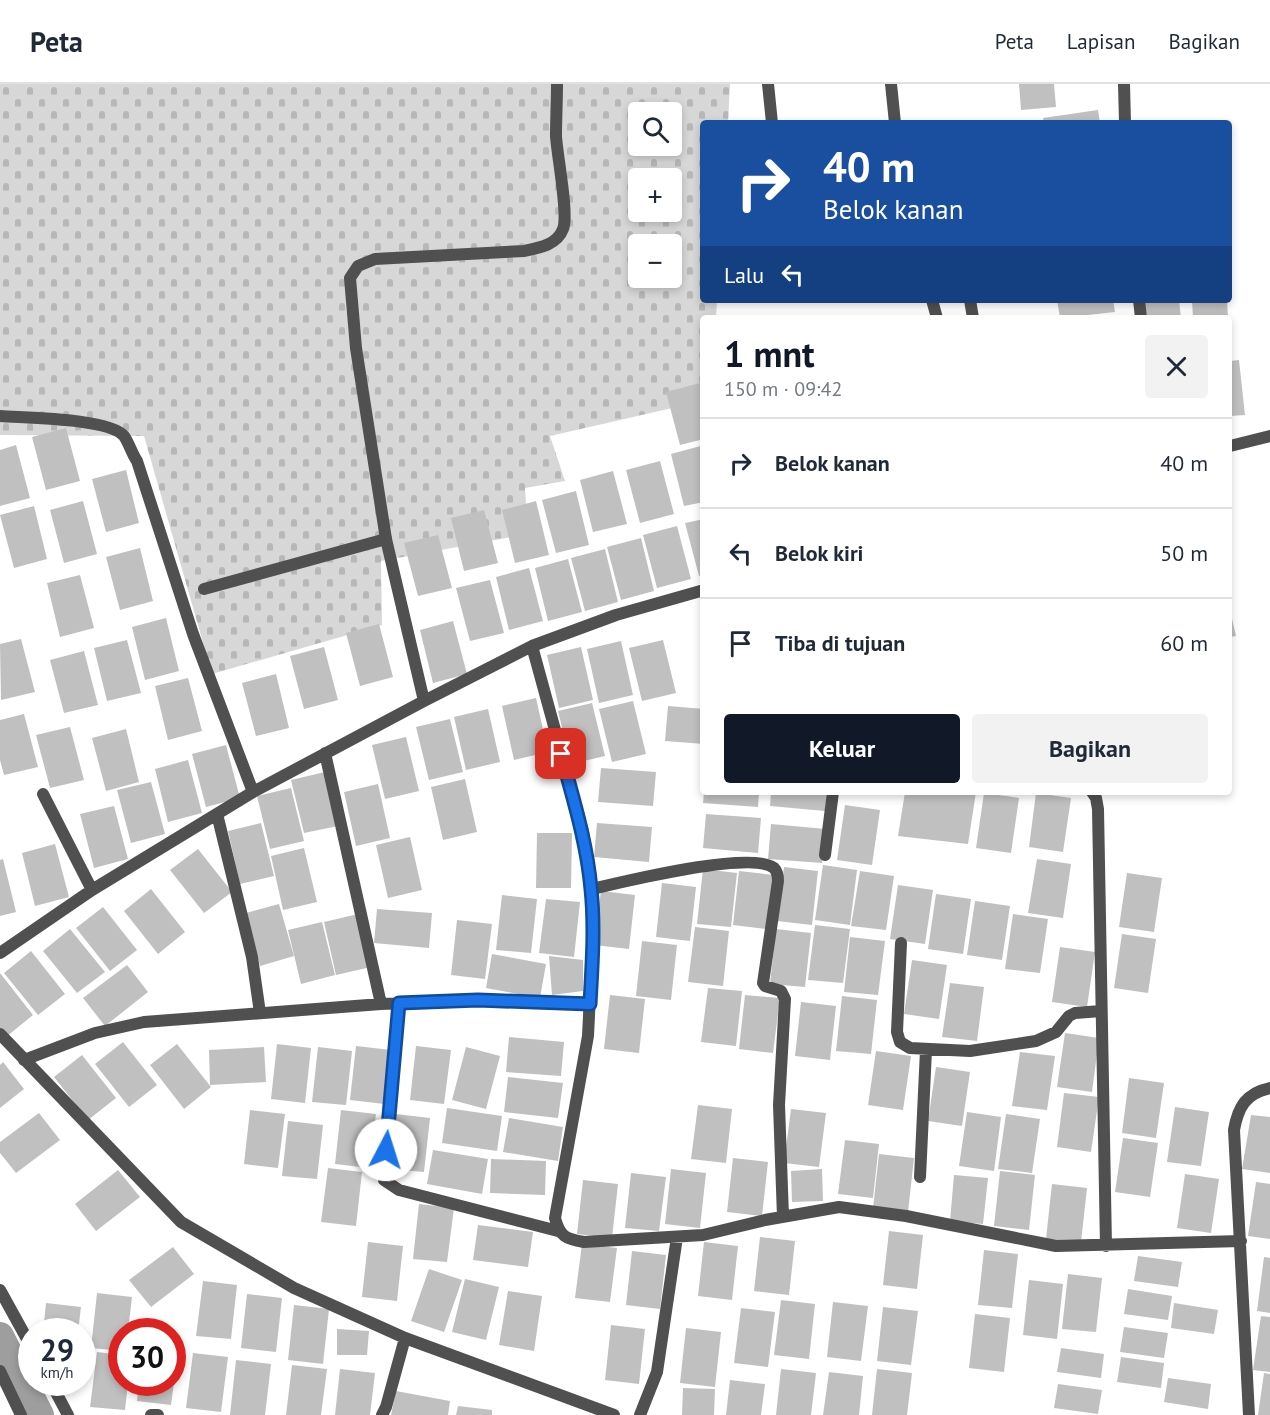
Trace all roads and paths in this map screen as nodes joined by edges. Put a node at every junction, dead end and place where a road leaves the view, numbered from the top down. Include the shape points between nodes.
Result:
1 (557, 84) edge
2 (768, 84) edge
3 (891, 84) edge
4 (1124, 84) edge
5 (772, 120) edge
6 (895, 120) edge
7 (1125, 120) edge
8 (0, 416) edge
9 (1270, 436) edge
10 (1232, 446) edge
11 (386, 539) junction
12 (204, 589) dead end
13 (700, 591) edge
14 (532, 646) junction
15 (424, 701) junction
16 (325, 753) junction
17 (253, 792) junction
18 (43, 794) dead end
19 (833, 795) edge
20 (1094, 795) edge
21 (217, 814) junction
22 (825, 855) dead end
23 (591, 889) junction
24 (92, 890) junction
25 (901, 943) dead end
26 (0, 952) edge
27 (399, 1003) junction
28 (381, 1004) junction
29 (590, 1004) junction
30 (1101, 1011) junction
31 (260, 1013) junction
32 (0, 1034) edge
33 (926, 1050) junction
34 (27, 1058) junction
35 (1270, 1088) edge
36 (920, 1177) dead end
37 (783, 1217) junction
38 (558, 1231) junction
39 (678, 1237) junction
40 (1241, 1241) junction
41 (1106, 1246) junction
42 (0, 1290) edge
43 (18, 1323) edge
44 (405, 1338) junction
45 (0, 1371) edge
46 (58, 1396) edge
47 (21, 1415) edge
48 (68, 1415) edge
49 (151, 1415) edge
50 (158, 1415) edge
51 (382, 1415) edge
52 (614, 1415) edge
53 (640, 1415) edge
54 (1249, 1415) edge

1 - 11 street via 556,136 564,214 563,229 552,242 524,251 375,260 358,266 350,278 356,348
2 - 5 street
3 - 6 street
4 - 7 street
8 - 17 street via 80,421 123,435 136,461 193,634
9 - 10 street
11 - 12 street
11 - 15 street
13 - 14 street via 616,615
14 - 15 street
14 - 23 street via 583,832
15 - 16 street
16 - 17 street
16 - 28 street
17 - 21 street
18 - 24 street
19 - 22 street
20 - 30 street via 1098,810
21 - 24 street
21 - 31 street via 252,957
23 - 29 street
23 - 37 street via 739,862 768,866 777,873 763,982 781,991 785,999 779,1105
24 - 26 street
25 - 33 street via 897,1032 900,1042
27 - 28 street
27 - 29 street via 478,1000
27 - 38 street via 384,1180 399,1190
28 - 31 street
29 - 38 street via 588,1036 555,1218
30 - 33 street via 1075,1013 1056,1032 1036,1041 970,1051
30 - 41 street
31 - 34 street via 144,1022 95,1033
32 - 34 street
33 - 36 street
34 - 44 street via 181,1222 294,1288
35 - 40 street via 1249,1096 1237,1113 1234,1130
37 - 39 street
37 - 41 street via 839,1207 956,1224 1056,1246
38 - 39 street via 568,1239 585,1242
39 - 53 street via 657,1372
40 - 41 street
40 - 54 street
42 - 43 street
44 - 51 street
44 - 52 street
45 - 47 street
46 - 48 street
49 - 50 street

